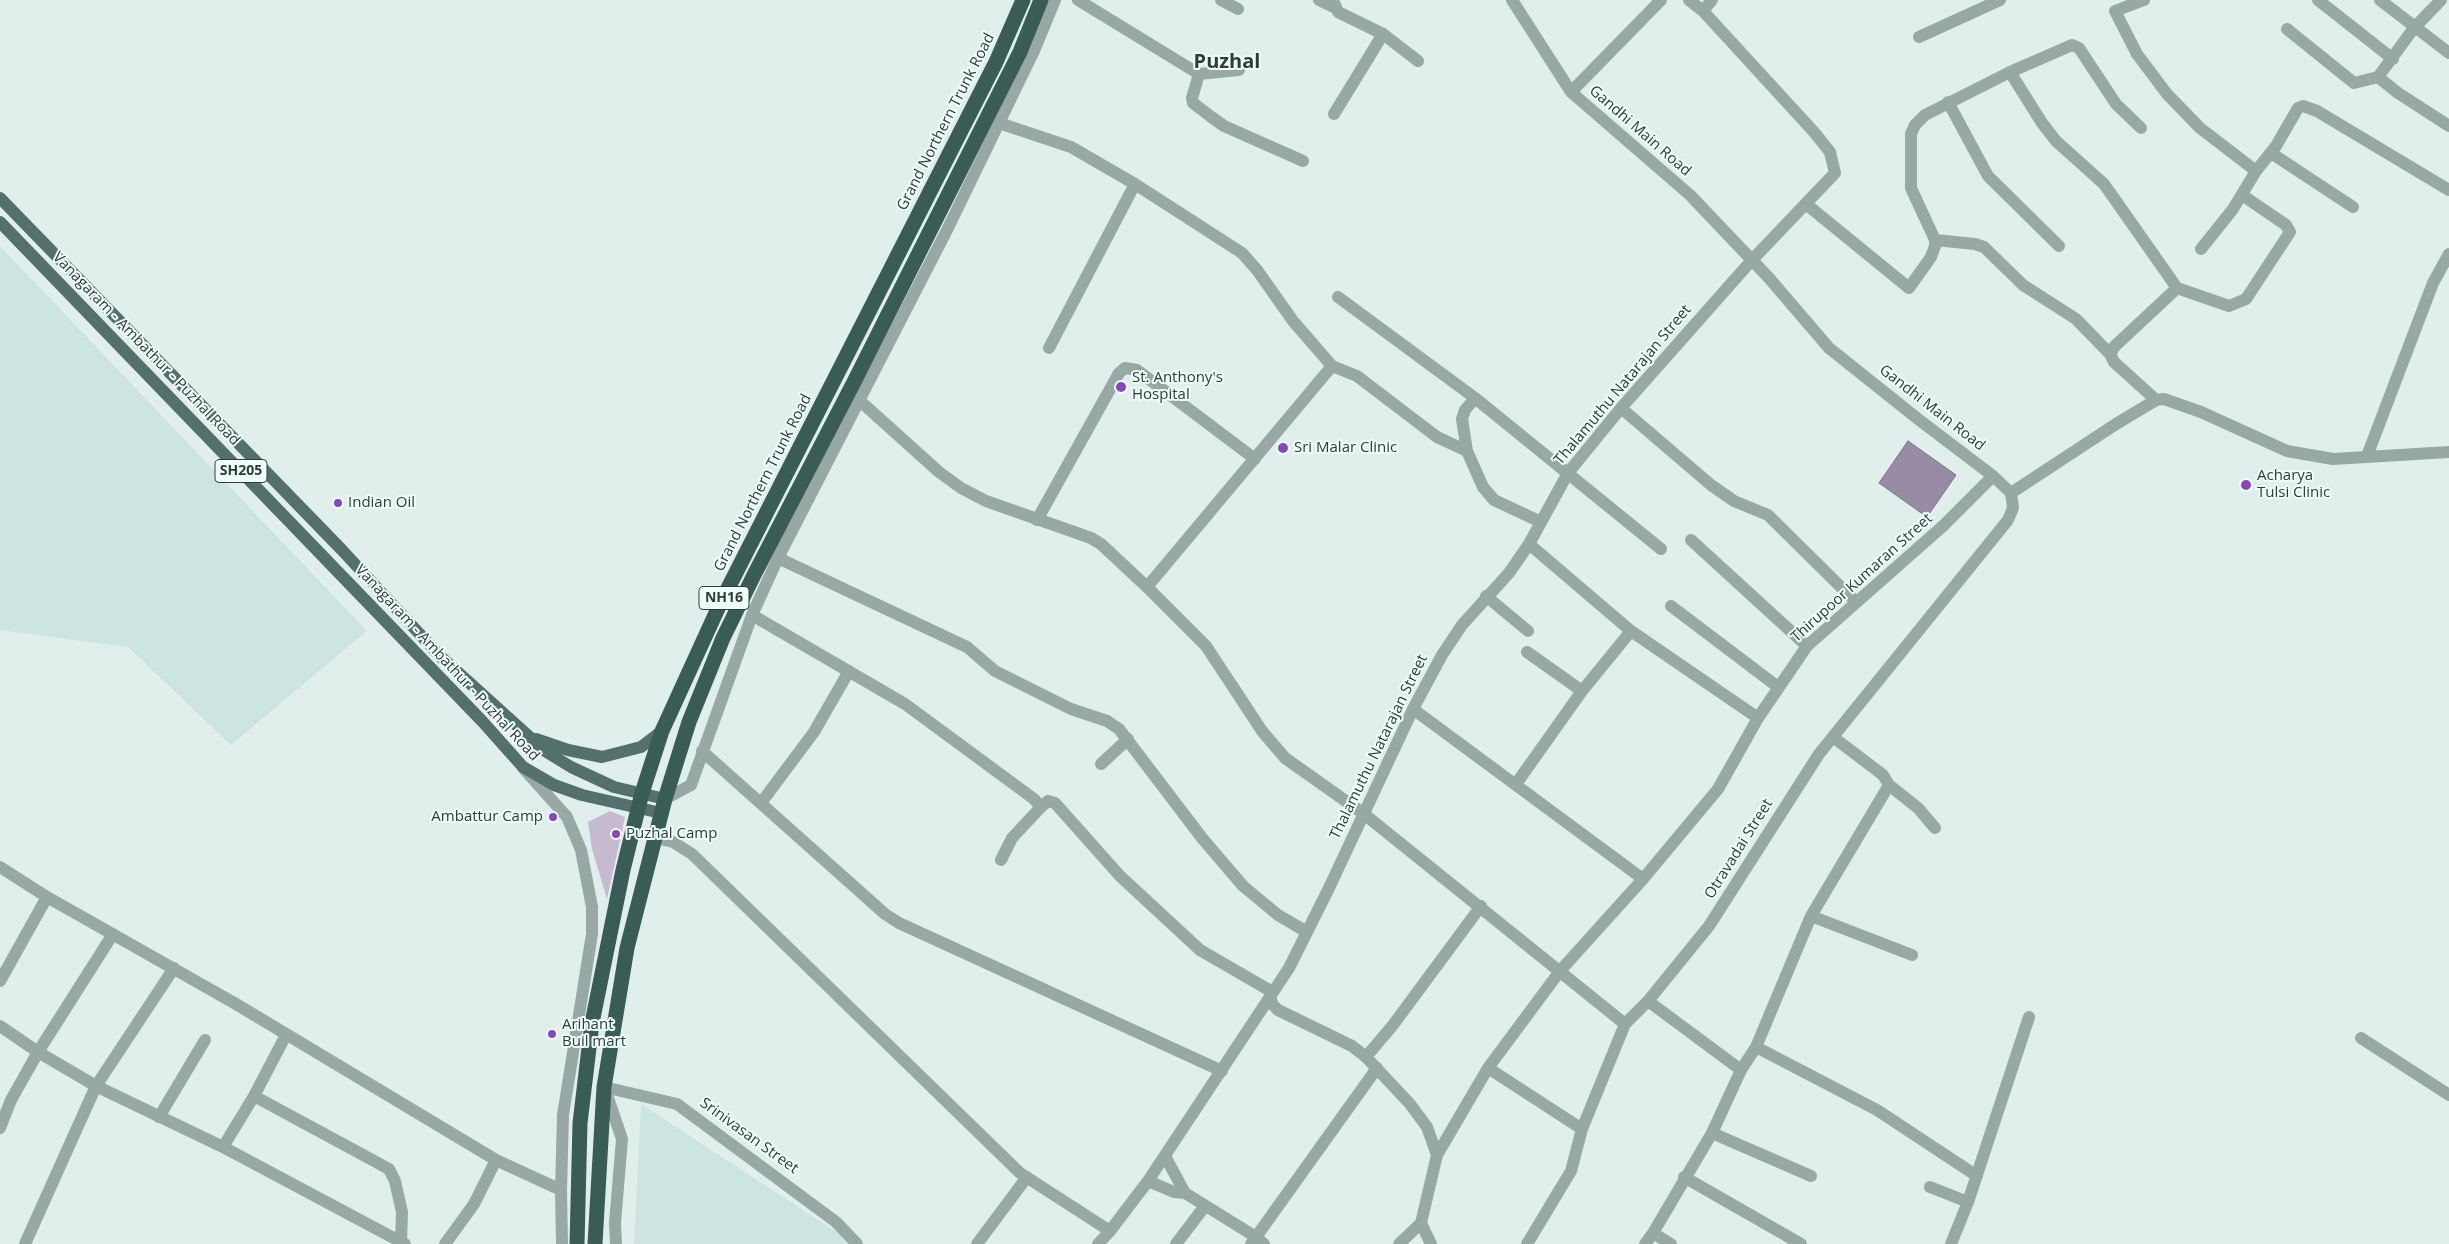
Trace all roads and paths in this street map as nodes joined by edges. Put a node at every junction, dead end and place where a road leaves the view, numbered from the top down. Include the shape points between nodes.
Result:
1 (1023, 0) edge
2 (1041, 0) edge
3 (1056, 0) edge
4 (1078, 0) edge
5 (1222, 0) edge
6 (1319, 0) edge
7 (1512, 0) edge
8 (1661, 0) edge
9 (1689, 0) edge
10 (1712, 0) edge
11 (2000, 0) edge
12 (2144, 0) edge
13 (2318, 0) edge
14 (2380, 0) edge
15 (2441, 0) edge
16 (1334, 4) edge
17 (2112, 6) edge
18 (1238, 9) dead end
19 (1702, 11) junction
20 (2287, 28) dead end
21 (2414, 28) junction
22 (1383, 34) junction
23 (1919, 36) dead end
24 (2449, 53) edge
25 (2393, 59) junction
26 (1418, 61) dead end
27 (1239, 70) dead end
28 (2010, 72) junction
29 (1199, 74) junction
30 (2378, 78) junction
31 (1571, 92) junction
32 (1948, 102) junction
33 (1334, 114) dead end
34 (999, 123) junction
35 (2449, 126) edge
36 (2141, 128) dead end
37 (2271, 153) junction
38 (1303, 161) dead end
39 (2256, 170) junction
40 (1135, 184) junction
41 (2449, 190) edge
42 (2242, 195) junction
43 (0, 198) edge
44 (1806, 204) junction
45 (2353, 207) dead end
46 (0, 222) edge
47 (1935, 240) junction
48 (2059, 246) dead end
49 (2201, 249) dead end
50 (2448, 257) edge
51 (1752, 260) junction
52 (2177, 288) junction
53 (1338, 297) dead end
54 (1048, 348) dead end
55 (2110, 354) junction
56 (1332, 366) junction
57 (1475, 398) junction
58 (859, 400) junction
59 (2156, 400) junction
60 (1621, 408) junction
61 (1467, 451) junction
62 (2449, 452) edge
63 (2367, 456) junction
64 (1255, 459) junction
65 (1568, 473) junction
66 (1993, 476) junction
67 (2011, 493) junction
68 (1037, 520) junction
69 (1541, 522) junction
70 (1691, 540) dead end
71 (1529, 544) junction
72 (1661, 549) dead end
73 (778, 558) junction
74 (1147, 587) junction
75 (1486, 596) junction
76 (1856, 602) junction
77 (1671, 606) dead end
78 (752, 615) junction
79 (1528, 631) dead end
80 (1631, 631) junction
81 (1807, 646) junction
82 (1527, 652) dead end
83 (849, 671) junction
84 (1778, 687) junction
85 (1582, 691) junction
86 (1413, 710) junction
87 (1758, 718) junction
88 (662, 731) junction
89 (527, 735) junction
90 (1833, 737) junction
91 (1128, 740) junction
92 (702, 751) junction
93 (1101, 764) dead end
94 (522, 767) junction
95 (1516, 784) junction
96 (1889, 785) junction
97 (640, 800) junction
98 (761, 803) junction
99 (663, 806) junction
100 (1041, 808) junction
101 (1364, 814) junction
102 (1935, 828) dead end
103 (656, 838) junction
104 (1001, 860) dead end
105 (0, 867) edge
106 (1643, 879) junction
107 (47, 897) junction
108 (1481, 906) junction
109 (1811, 916) junction
110 (1307, 932) junction
111 (113, 934) junction
112 (1912, 955) dead end
113 (174, 968) junction
114 (1560, 971) junction
115 (0, 981) edge
116 (1270, 996) junction
117 (1648, 1002) junction
118 (2029, 1017) dead end
119 (1626, 1024) junction
120 (0, 1026) edge
121 (286, 1035) junction
122 (2361, 1038) dead end
123 (205, 1040) dead end
124 (1756, 1047) junction
125 (38, 1052) junction
126 (1366, 1057) junction
127 (1377, 1068) junction
128 (1488, 1068) junction
129 (1741, 1070) junction
130 (1222, 1071) junction
131 (96, 1086) junction
132 (604, 1087) junction
133 (2449, 1095) edge
134 (254, 1096) junction
135 (159, 1117) junction
136 (0, 1128) edge
137 (1582, 1129) junction
138 (1712, 1133) junction
139 (223, 1147) junction
140 (1437, 1155) junction
141 (1165, 1156) junction
142 (496, 1160) junction
143 (1811, 1176) dead end
144 (1976, 1176) junction
145 (1027, 1177) junction
146 (1684, 1178) junction
147 (1148, 1181) junction
148 (1930, 1187) dead end
149 (561, 1190) junction
150 (1185, 1193) junction
151 (1968, 1202) junction
152 (1205, 1206) junction
153 (1421, 1223) junction
154 (1110, 1231) junction
155 (1652, 1233) junction
156 (1257, 1242) edge
157 (403, 1243) edge
158 (25, 1244) edge
159 (445, 1244) edge
160 (562, 1244) edge
161 (577, 1244) edge
162 (595, 1244) edge
163 (616, 1244) edge
164 (857, 1244) edge
165 (977, 1244) edge
166 (1098, 1244) edge
167 (1176, 1244) edge
168 (1399, 1244) edge
169 (1431, 1244) edge
170 (1527, 1244) edge
171 (1645, 1244) edge
172 (1671, 1244) edge
173 (1801, 1244) edge
174 (1951, 1244) edge

1 - 88 highway, Grand Northern Trunk Road / NH16 via 979,96 720,604
2 - 99 highway, NH16 via 1020,52 727,630 689,722
3 - 34 street
4 - 29 street
5 - 18 street
6 - 16 street
7 - 31 street, Gandhi Main Road
8 - 31 street
9 - 19 street
10 - 19 street
11 - 23 street
12 - 17 street
13 - 25 street
14 - 21 street
15 - 21 street
16 - 22 street via 1338,12
17 - 39 street via 2137,54 2167,94 2200,128
19 - 44 street, Thalamuthu Natarajan Street via 1830,152 1835,173
20 - 30 street via 2354,83
21 - 24 street
21 - 25 street
22 - 26 street
22 - 33 street
25 - 30 street
27 - 29 street
28 - 32 street
28 - 36 street via 2068,45 2076,45 2116,104
28 - 52 street via 2042,123 2104,184
29 - 38 street via 1192,98 1196,106 1224,126
30 - 35 street
31 - 51 street, Gandhi Main Road via 1690,195
32 - 47 street via 1925,116 1911,134 1912,188
32 - 48 street via 1988,176
34 - 40 street via 1071,147
34 - 58 street
37 - 39 street
37 - 41 street via 2298,108 2309,107
37 - 45 street
39 - 42 street
40 - 54 street
40 - 56 street via 1242,253 1292,321
42 - 49 street
42 - 52 street via 2286,225 2290,232 2246,299 2229,306
43 - 89 main road via 441,657
44 - 47 street via 1909,288 1931,257
44 - 51 street, Thalamuthu Natarajan Street
46 - 94 main road, Vanagaram - Ambathur - Puzhal Road / SH205 via 482,721
47 - 55 street via 1984,247 2023,285 2076,319
50 - 63 street via 2433,283
51 - 60 street, Thalamuthu Natarajan Street
51 - 66 street, Gandhi Main Road via 1829,348
52 - 55 street
53 - 57 street
55 - 59 street via 2114,362
56 - 61 street via 1358,376 1437,437
56 - 64 street
57 - 61 street via 1462,419
57 - 65 street
58 - 68 street via 961,488
58 - 73 street
59 - 63 street via 2176,402 2287,451 2333,459
59 - 67 street
60 - 65 street, Thalamuthu Natarajan Street
60 - 76 street via 1711,485 1734,501 1768,515
61 - 69 street via 1483,488 1494,500
62 - 63 street
64 - 68 street via 1137,370 1125,368 1119,373
64 - 74 street
65 - 69 street, Thalamuthu Natarajan Street
65 - 72 street
66 - 67 street, Gandhi Main Road
66 - 76 street, Thirupoor Kumaran Street via 1943,526
67 - 90 street, Otravadai Street via 2013,503 2008,520
68 - 74 street via 1091,538
69 - 71 street, Thalamuthu Natarajan Street
70 - 81 street
71 - 75 street, Thalamuthu Natarajan Street via 1509,573
71 - 80 street
73 - 78 street
73 - 91 street via 967,647 995,671 1071,709 1107,721
74 - 101 street via 1206,646 1262,731 1285,758
75 - 79 street
75 - 86 street, Thalamuthu Natarajan Street via 1447,648
76 - 81 street, Thirupoor Kumaran Street
77 - 84 street
78 - 83 street
78 - 92 street
80 - 85 street
80 - 87 street
81 - 84 street, Thirupoor Kumaran Street
82 - 85 street
83 - 98 street via 814,732
83 - 100 street via 905,704 950,736
84 - 87 street, Thirupoor Kumaran Street
85 - 95 street
86 - 95 street
86 - 101 street, Thalamuthu Natarajan Street
87 - 106 street, Thirupoor Kumaran Street via 1718,789
88 - 89 main road via 642,747 602,757 568,750
88 - 97 highway, Grand Northern Trunk Road / NH16
89 - 97 main road via 545,751 572,767
90 - 96 street via 1883,775
90 - 117 street, Otravadai Street via 1710,926
91 - 93 street
91 - 110 street via 1202,838 1243,886 1278,915
92 - 98 street
92 - 99 street via 691,785
94 - 97 main road via 582,795
94 - 149 street, Vanagaram - Ambathur - Puzhal Road / SH205 via 567,817 581,850 592,907 592,934 564,1115
95 - 106 street
96 - 102 street via 1918,808
96 - 109 street
97 - 99 main road
97 - 161 highway, Grand Northern Trunk Road / NH16 via 592,1023 580,1123
98 - 130 street via 899,923
99 - 103 highway, NH16
100 - 104 street via 1012,838
100 - 116 street via 1048,801 1055,803 1120,876 1200,950 1269,990
101 - 108 street
101 - 110 street, Thalamuthu Natarajan Street
103 - 132 highway, NH16 via 627,948
103 - 145 street via 673,842 692,854 936,1093
105 - 107 street
106 - 114 street, Thirupoor Kumaran Street
107 - 111 street
107 - 115 street
108 - 114 street
108 - 126 street
109 - 112 street
109 - 124 street
110 - 116 street, Thalamuthu Natarajan Street
111 - 113 street
111 - 125 street
113 - 121 street
113 - 131 street
114 - 119 street
114 - 128 street, Thirupoor Kumaran Street
116 - 126 street via 1278,1010 1352,1046
116 - 130 street, Thalamuthu Natarajan Street
117 - 119 street, Otravadai Street
117 - 129 street
118 - 144 street
119 - 137 street, Otravadai Street
120 - 125 street
121 - 134 street
121 - 142 street
122 - 133 street
123 - 135 street
124 - 129 street
124 - 144 street via 1877,1110
125 - 131 street
125 - 136 street via 11,1100
126 - 127 street
127 - 140 street via 1427,1127
127 - 156 street
128 - 137 street
128 - 140 street, Thirupoor Kumaran Street
129 - 138 street
130 - 141 street, Thalamuthu Natarajan Street
131 - 135 street
131 - 158 street
132 - 162 highway, NH16
132 - 163 street via 622,1139 615,1214
132 - 164 street, Srinivasan Street via 677,1104 836,1222
134 - 139 street
134 - 157 street via 389,1169 402,1212
135 - 139 street
137 - 170 street, Otravadai Street via 1571,1171
138 - 143 street
138 - 146 street
139 - 157 street
140 - 153 street, Thirupoor Kumaran Street
141 - 147 street, Thalamuthu Natarajan Street
141 - 150 street
142 - 149 street
142 - 159 street via 474,1204
144 - 151 street
145 - 154 street
145 - 165 street
146 - 155 street
146 - 173 street
147 - 150 street
147 - 154 street, Thalamuthu Natarajan Street
148 - 151 street
149 - 160 street, Vanagaram - Ambathur - Puzhal Road / SH205
150 - 152 street
151 - 174 street
152 - 156 street
152 - 167 street
153 - 168 street
153 - 169 street
154 - 166 street, Thalamuthu Natarajan Street
155 - 171 street
155 - 172 street

